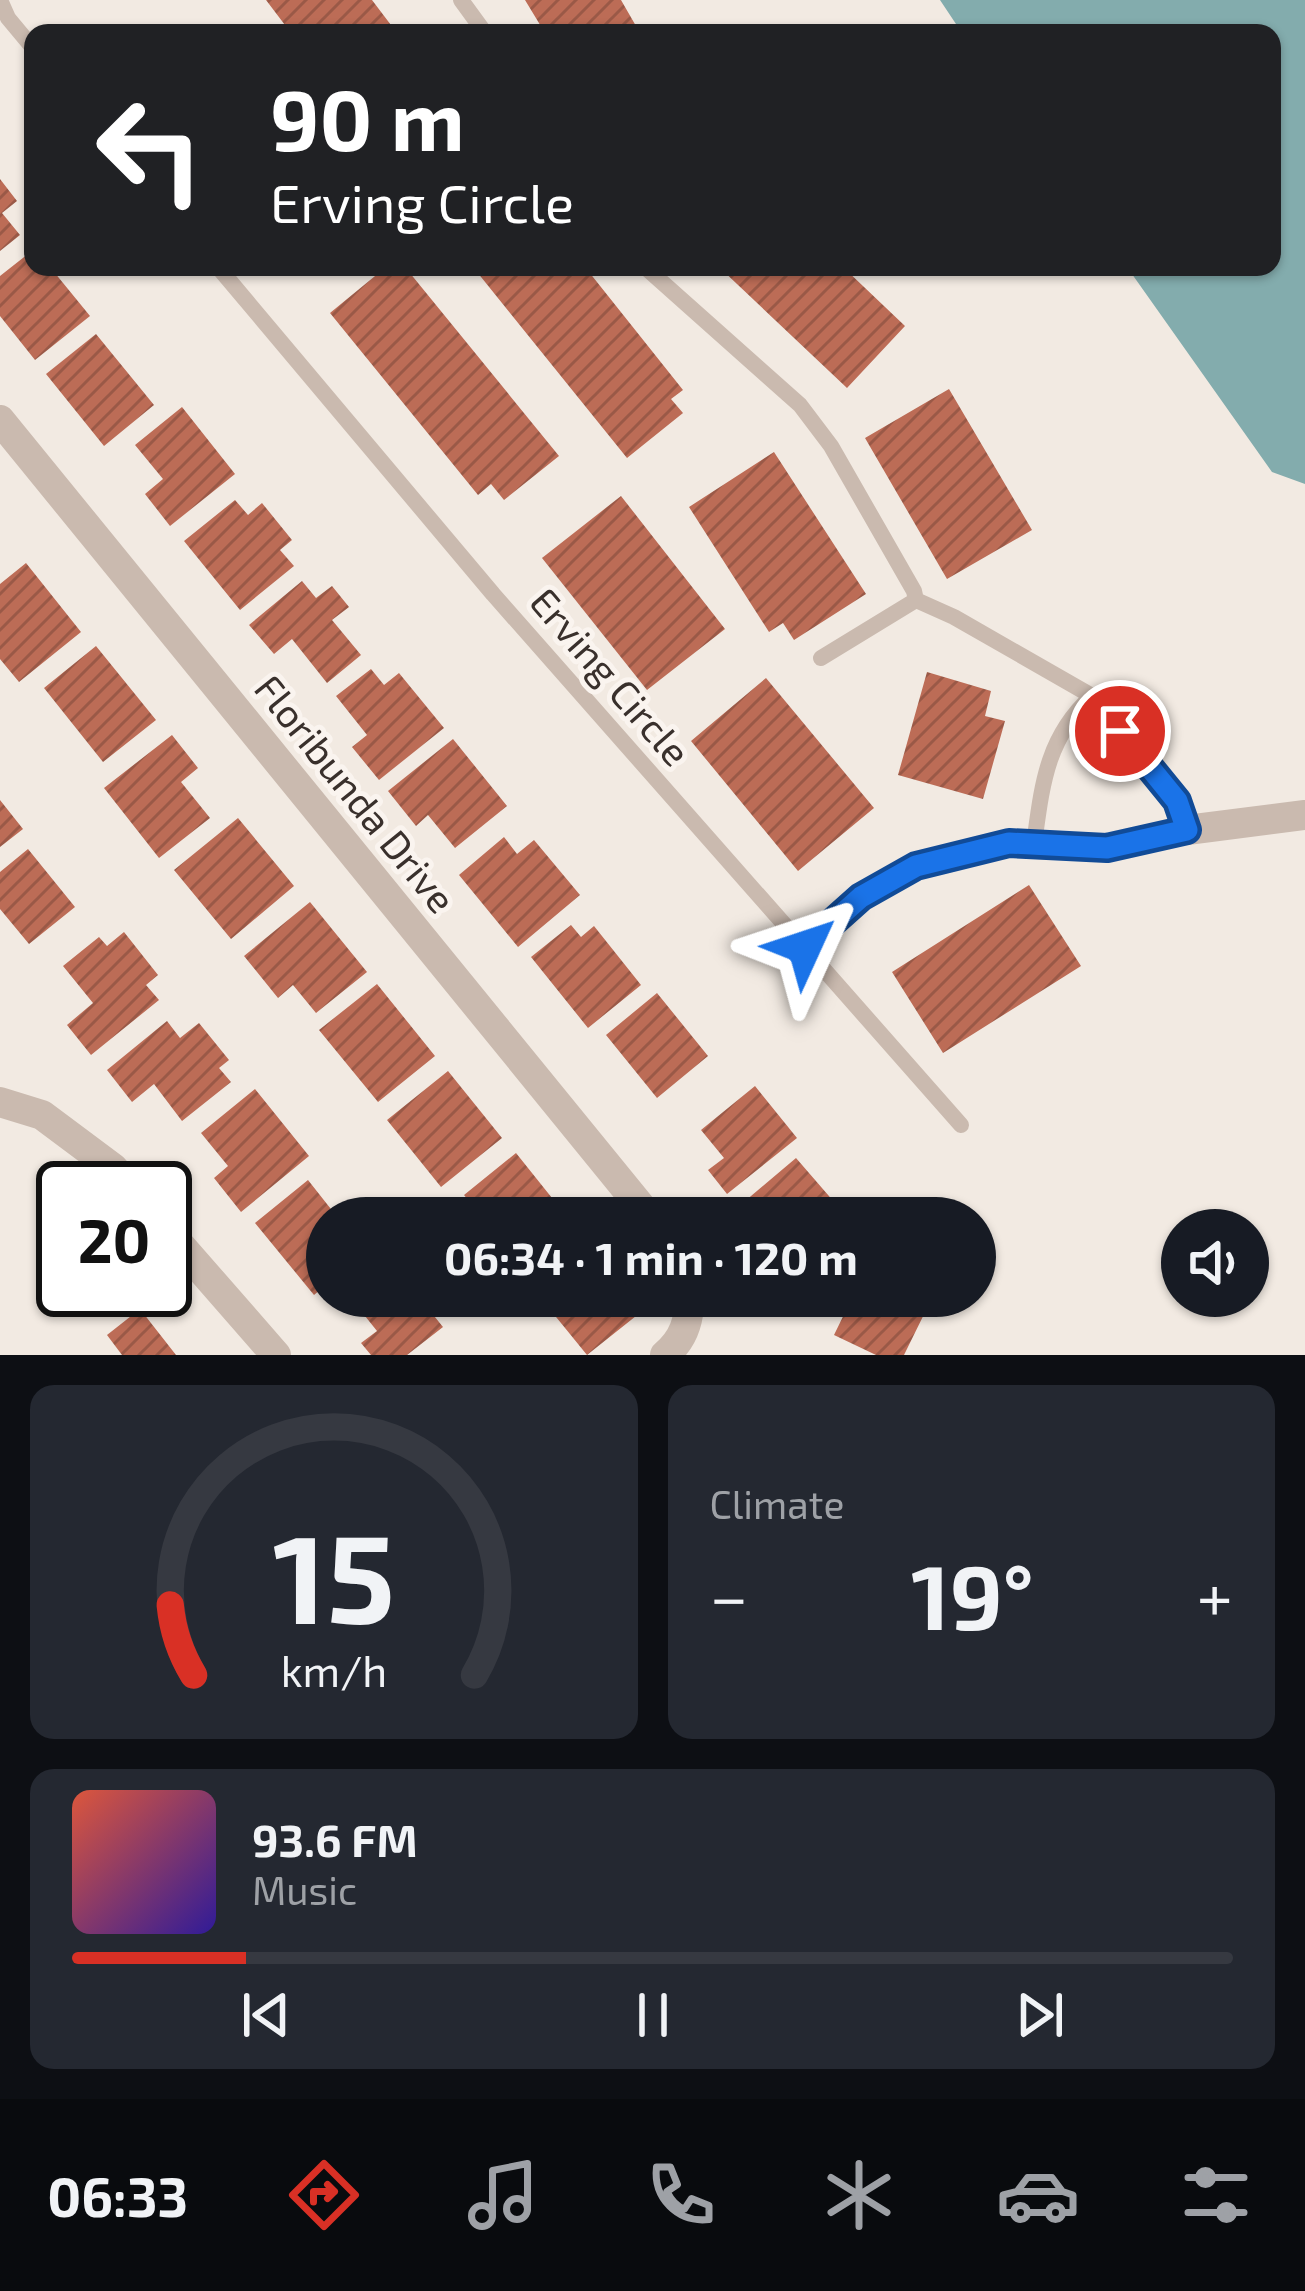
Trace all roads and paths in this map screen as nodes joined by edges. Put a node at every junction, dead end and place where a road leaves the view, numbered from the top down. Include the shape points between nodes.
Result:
1 (0, 0) edge
2 (460, 0) edge
3 (478, 24) edge
4 (24, 37) edge
5 (226, 276) edge
6 (655, 276) edge
7 (0, 420) edge
8 (916, 599) junction
9 (821, 658) dead end
10 (1092, 696) junction
11 (1305, 815) edge
12 (1187, 830) junction
13 (1034, 844) junction
14 (805, 947) junction
15 (0, 1102) edge
16 (961, 1125) dead end
17 (104, 1161) edge
18 (633, 1197) edge
19 (192, 1259) edge
20 (690, 1317) edge
21 (276, 1355) edge
22 (665, 1355) edge

1 - 4 lane
2 - 3 lane
5 - 14 lane, Erving Circle
6 - 8 lane via 800,405
7 - 18 street, Floribunda Drive
8 - 9 lane
8 - 10 lane
10 - 12 lane via 1177,801
10 - 13 lane via 1047,763
11 - 12 street
12 - 13 lane via 1107,848
13 - 14 lane via 916,866 861,897
14 - 16 lane, Erving Circle
15 - 17 street via 42,1115
19 - 21 street
20 - 22 street

